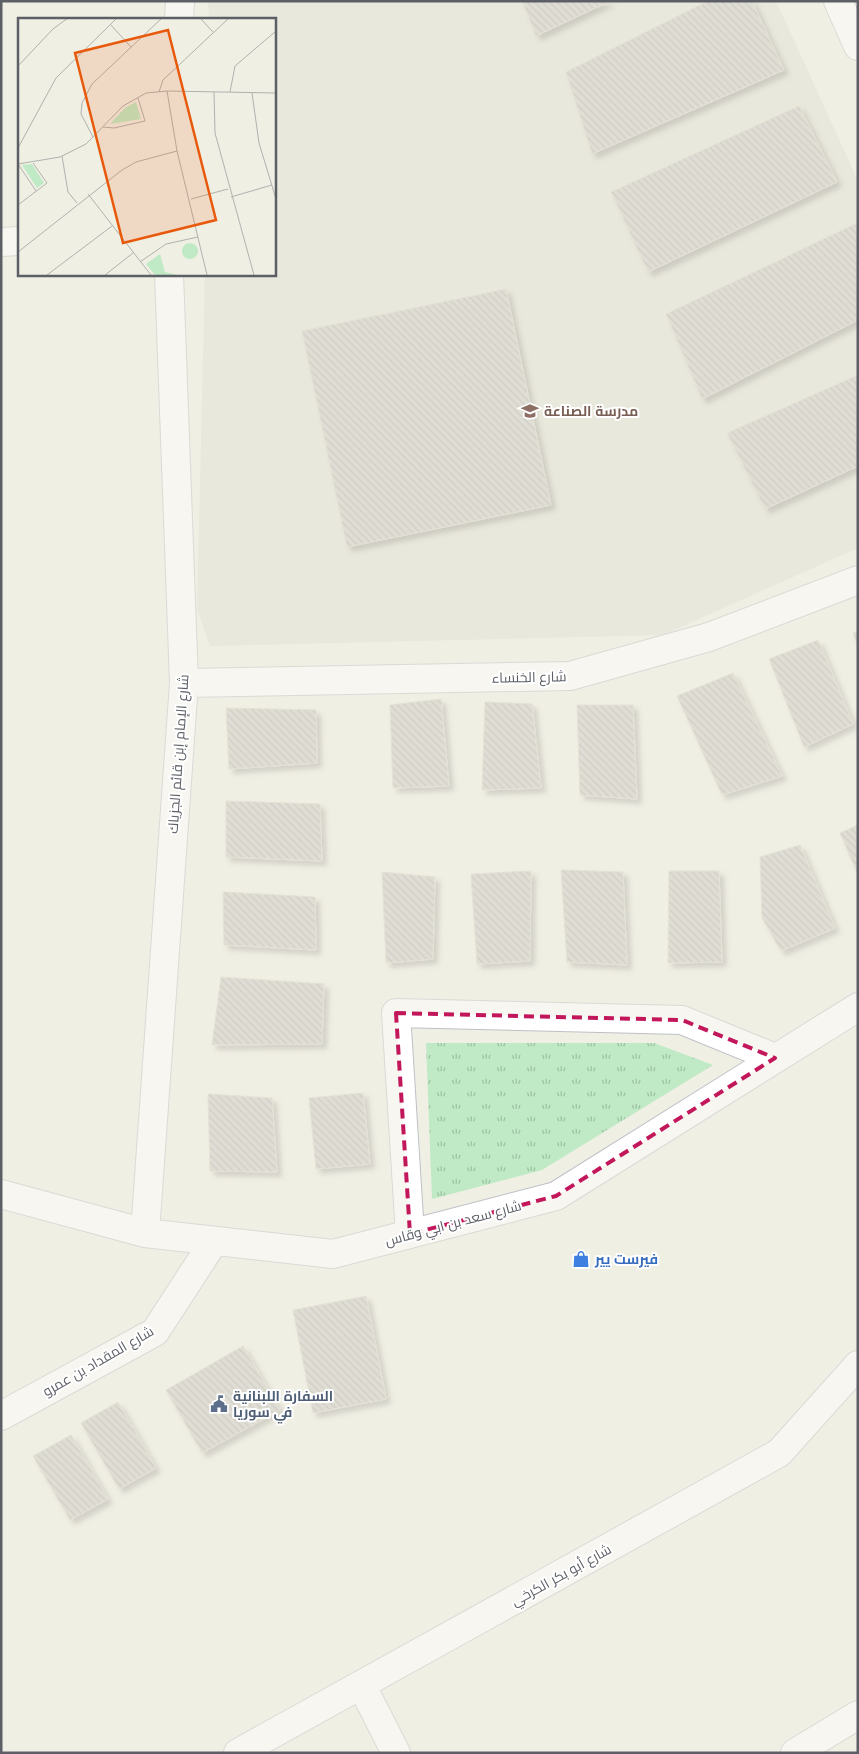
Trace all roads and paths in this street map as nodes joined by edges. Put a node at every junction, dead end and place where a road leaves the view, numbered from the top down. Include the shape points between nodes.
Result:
1 (180, 1) edge
2 (838, 1) edge
3 (179, 18) edge
4 (858, 46) edge
5 (18, 241) edge
6 (1, 242) edge
7 (169, 275) edge
8 (858, 580) edge
9 (184, 683) junction
10 (858, 1007) edge
11 (775, 1058) junction
12 (1, 1194) edge
13 (145, 1233) junction
14 (410, 1234) junction
15 (214, 1241) junction
16 (858, 1365) edge
17 (1, 1416) edge
18 (362, 1686) junction
19 (858, 1715) edge
20 (238, 1753) edge
21 (396, 1753) edge
22 (795, 1753) edge

1 - 3 street
2 - 4 street
5 - 6 street
7 - 9 street, شارع الإمام إبن قائم الجزياك
8 - 9 street, شارع الخنساء via 709,637 570,676
9 - 13 street, شارع الإمام إبن قائم الجزياك
10 - 11 street, شارع سعد بن ابي وقاس
11 - 14 street, شارع سعد بن ابي وقاس via 556,1196
11 - 14 street via 682,1020 396,1013
12 - 13 street, شارع سعد بن ابي وقاس
13 - 15 street, شارع سعد بن ابي وقاس
14 - 15 street, شارع سعد بن ابي وقاس via 333,1254
15 - 17 street, شارع المقداد بن عمرو via 155,1332
16 - 18 street, شارع أبو بكر الكرخي via 779,1453
18 - 20 street, شارع أبو بكر الكرخي
18 - 21 street
19 - 22 street

